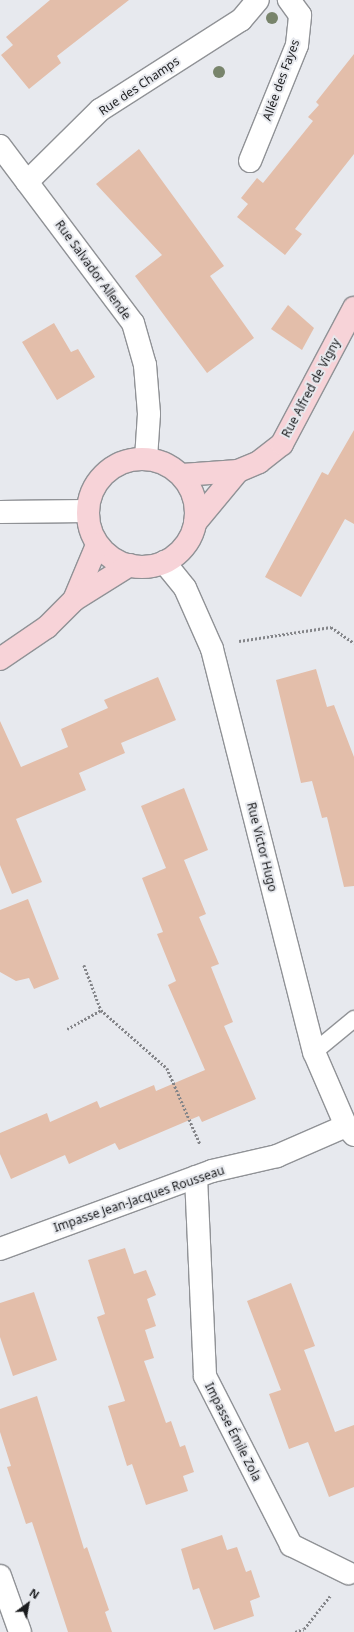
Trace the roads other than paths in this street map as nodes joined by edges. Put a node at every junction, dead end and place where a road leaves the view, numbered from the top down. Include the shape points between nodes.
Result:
1 (258, 0) edge
2 (289, 0) edge
3 (0, 146) edge
4 (250, 161) dead end
5 (27, 182) junction
6 (354, 308) edge
7 (146, 458) junction
8 (238, 471) junction
9 (182, 475) junction
10 (87, 511) junction
11 (0, 512) edge
12 (196, 523) junction
13 (97, 545) junction
14 (164, 562) junction
15 (130, 565) junction
16 (74, 600) junction
17 (0, 659) edge
18 (354, 1019) edge
19 (314, 1052) junction
20 (350, 1130) edge
21 (204, 1174) junction
22 (0, 1249) edge
23 (348, 1573) road end
24 (0, 1576) edge
25 (20, 1632) edge

1 - 5 street, Rue des Champs via 241,20 100,110
2 - 4 street, Allée des Fayes via 300,15 297,45
3 - 5 street, Rue Salvador Allende
5 - 7 street, Rue Salvador Allende via 133,323 145,365 150,414
6 - 8 main road, Rue Alfred de Vigny via 282,444 259,462
7 - 9 main road via 171,466
7 - 10 main road via 129,459 104,474 90,493
8 - 9 main road, Rue Alfred de Vigny
8 - 12 main road, Rue Alfred de Vigny
9 - 12 main road via 194,498
10 - 11 street
10 - 13 main road via 91,534
12 - 14 main road via 185,546
13 - 15 main road via 120,563
13 - 16 main road
14 - 15 main road via 150,567
14 - 19 street, Rue Victor Hugo via 185,588 212,649
15 - 16 main road
16 - 17 main road via 47,627
18 - 19 lane
19 - 20 street, Rue Victor Hugo
20 - 21 street, Impasse Jean-Jacques Rousseau via 277,1156
21 - 22 street, Impasse Jean-Jacques Rousseau
21 - 23 street, Impasse Émile Zola via 205,1376 291,1545
24 - 25 street

